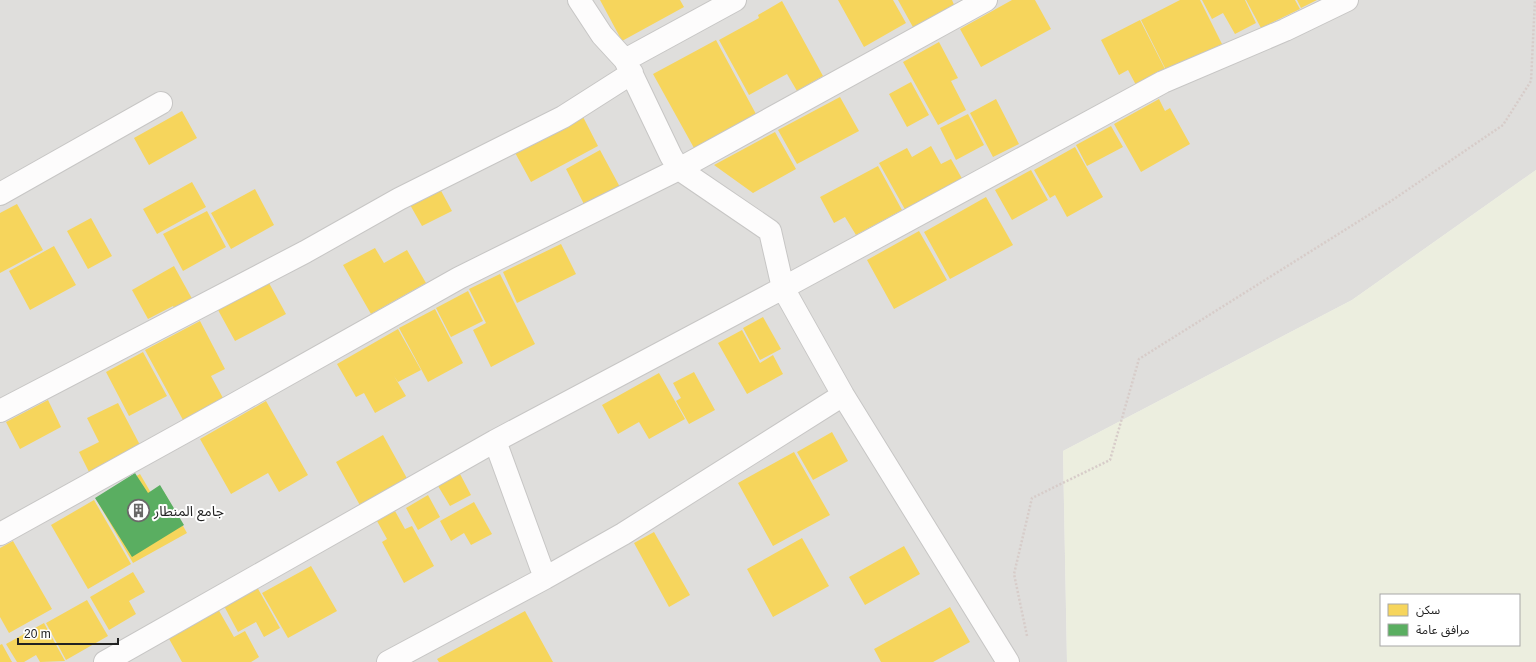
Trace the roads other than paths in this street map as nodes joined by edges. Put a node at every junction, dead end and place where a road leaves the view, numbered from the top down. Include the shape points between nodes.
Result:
1 (579, 0) edge
2 (735, 0) edge
3 (986, 0) edge
4 (1347, 0) edge
5 (628, 67) junction
6 (161, 103) dead end
7 (679, 169) junction
8 (0, 194) edge
9 (783, 288) junction
10 (843, 395) junction
11 (0, 411) edge
12 (495, 441) junction
13 (0, 534) edge
14 (546, 578) junction
15 (105, 662) edge
16 (388, 662) edge
17 (1008, 662) edge

1 - 5 street via 602,35
2 - 5 street
3 - 7 street
4 - 9 street via 1285,30 1163,82
5 - 7 street
5 - 11 street via 563,117 399,199 305,252
6 - 8 street
7 - 9 street via 770,232
7 - 13 street via 459,278
9 - 10 street
9 - 12 street
10 - 14 street via 623,534
10 - 17 street
12 - 14 street
12 - 15 street
14 - 16 street

